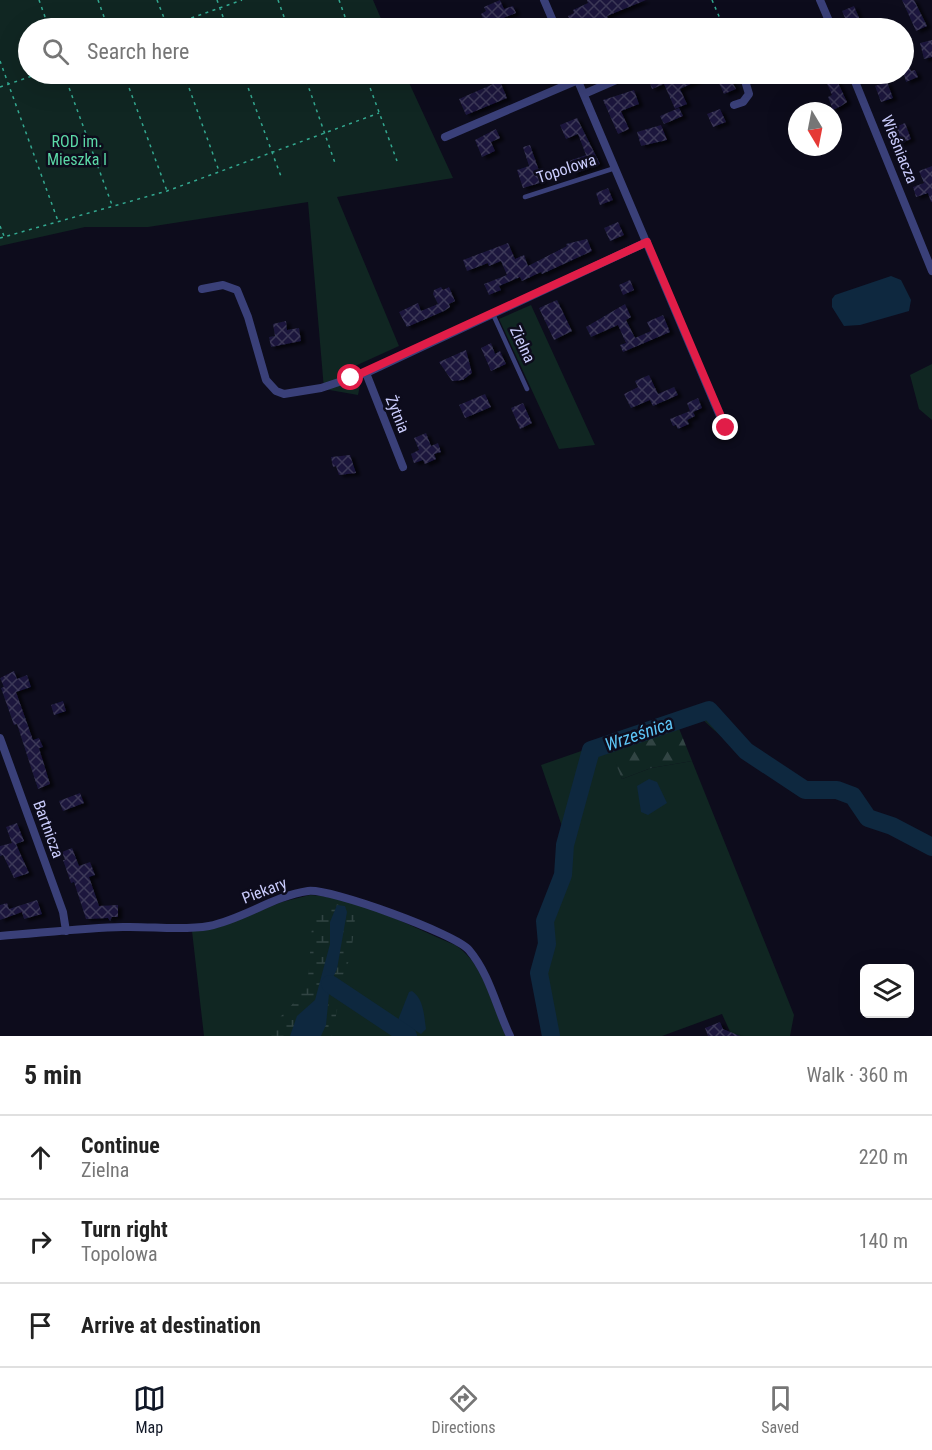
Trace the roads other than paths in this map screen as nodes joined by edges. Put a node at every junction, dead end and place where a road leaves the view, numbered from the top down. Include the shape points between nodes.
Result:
1 (544, 0) edge
2 (820, 0) edge
3 (552, 18) edge
4 (828, 18) edge
5 (562, 84) edge
6 (580, 84) edge
7 (607, 84) edge
8 (746, 84) edge
9 (856, 84) edge
10 (584, 94) junction
11 (734, 105) dead end
12 (445, 137) dead end
13 (615, 168) junction
14 (525, 197) dead end
15 (647, 242) junction
16 (932, 270) edge
17 (202, 289) dead end
18 (492, 312) junction
19 (366, 373) junction
20 (528, 388) dead end
21 (726, 428) dead end
22 (403, 467) dead end
23 (0, 738) edge
24 (66, 930) junction
25 (0, 936) edge
26 (510, 1036) edge

1 - 3 street
2 - 4 street
5 - 12 street, Topolowa
6 - 10 street, Topolowa
7 - 10 street
8 - 11 street via 749,94
9 - 16 street, Wieśniacza
10 - 13 street, Topolowa
13 - 14 lane, Topolowa
13 - 15 street, Topolowa
15 - 18 street, Zielna
15 - 21 street, Topolowa
17 - 19 street, Zielna via 223,285 237,290 266,380 280,393 321,388
18 - 19 street, Zielna
18 - 20 lane, Zielna
19 - 22 street, Żytnia
23 - 24 street, Bartnicza via 63,912
24 - 25 street, Piekary
24 - 26 street, Piekary via 209,926 294,894 329,892 461,942 493,990

